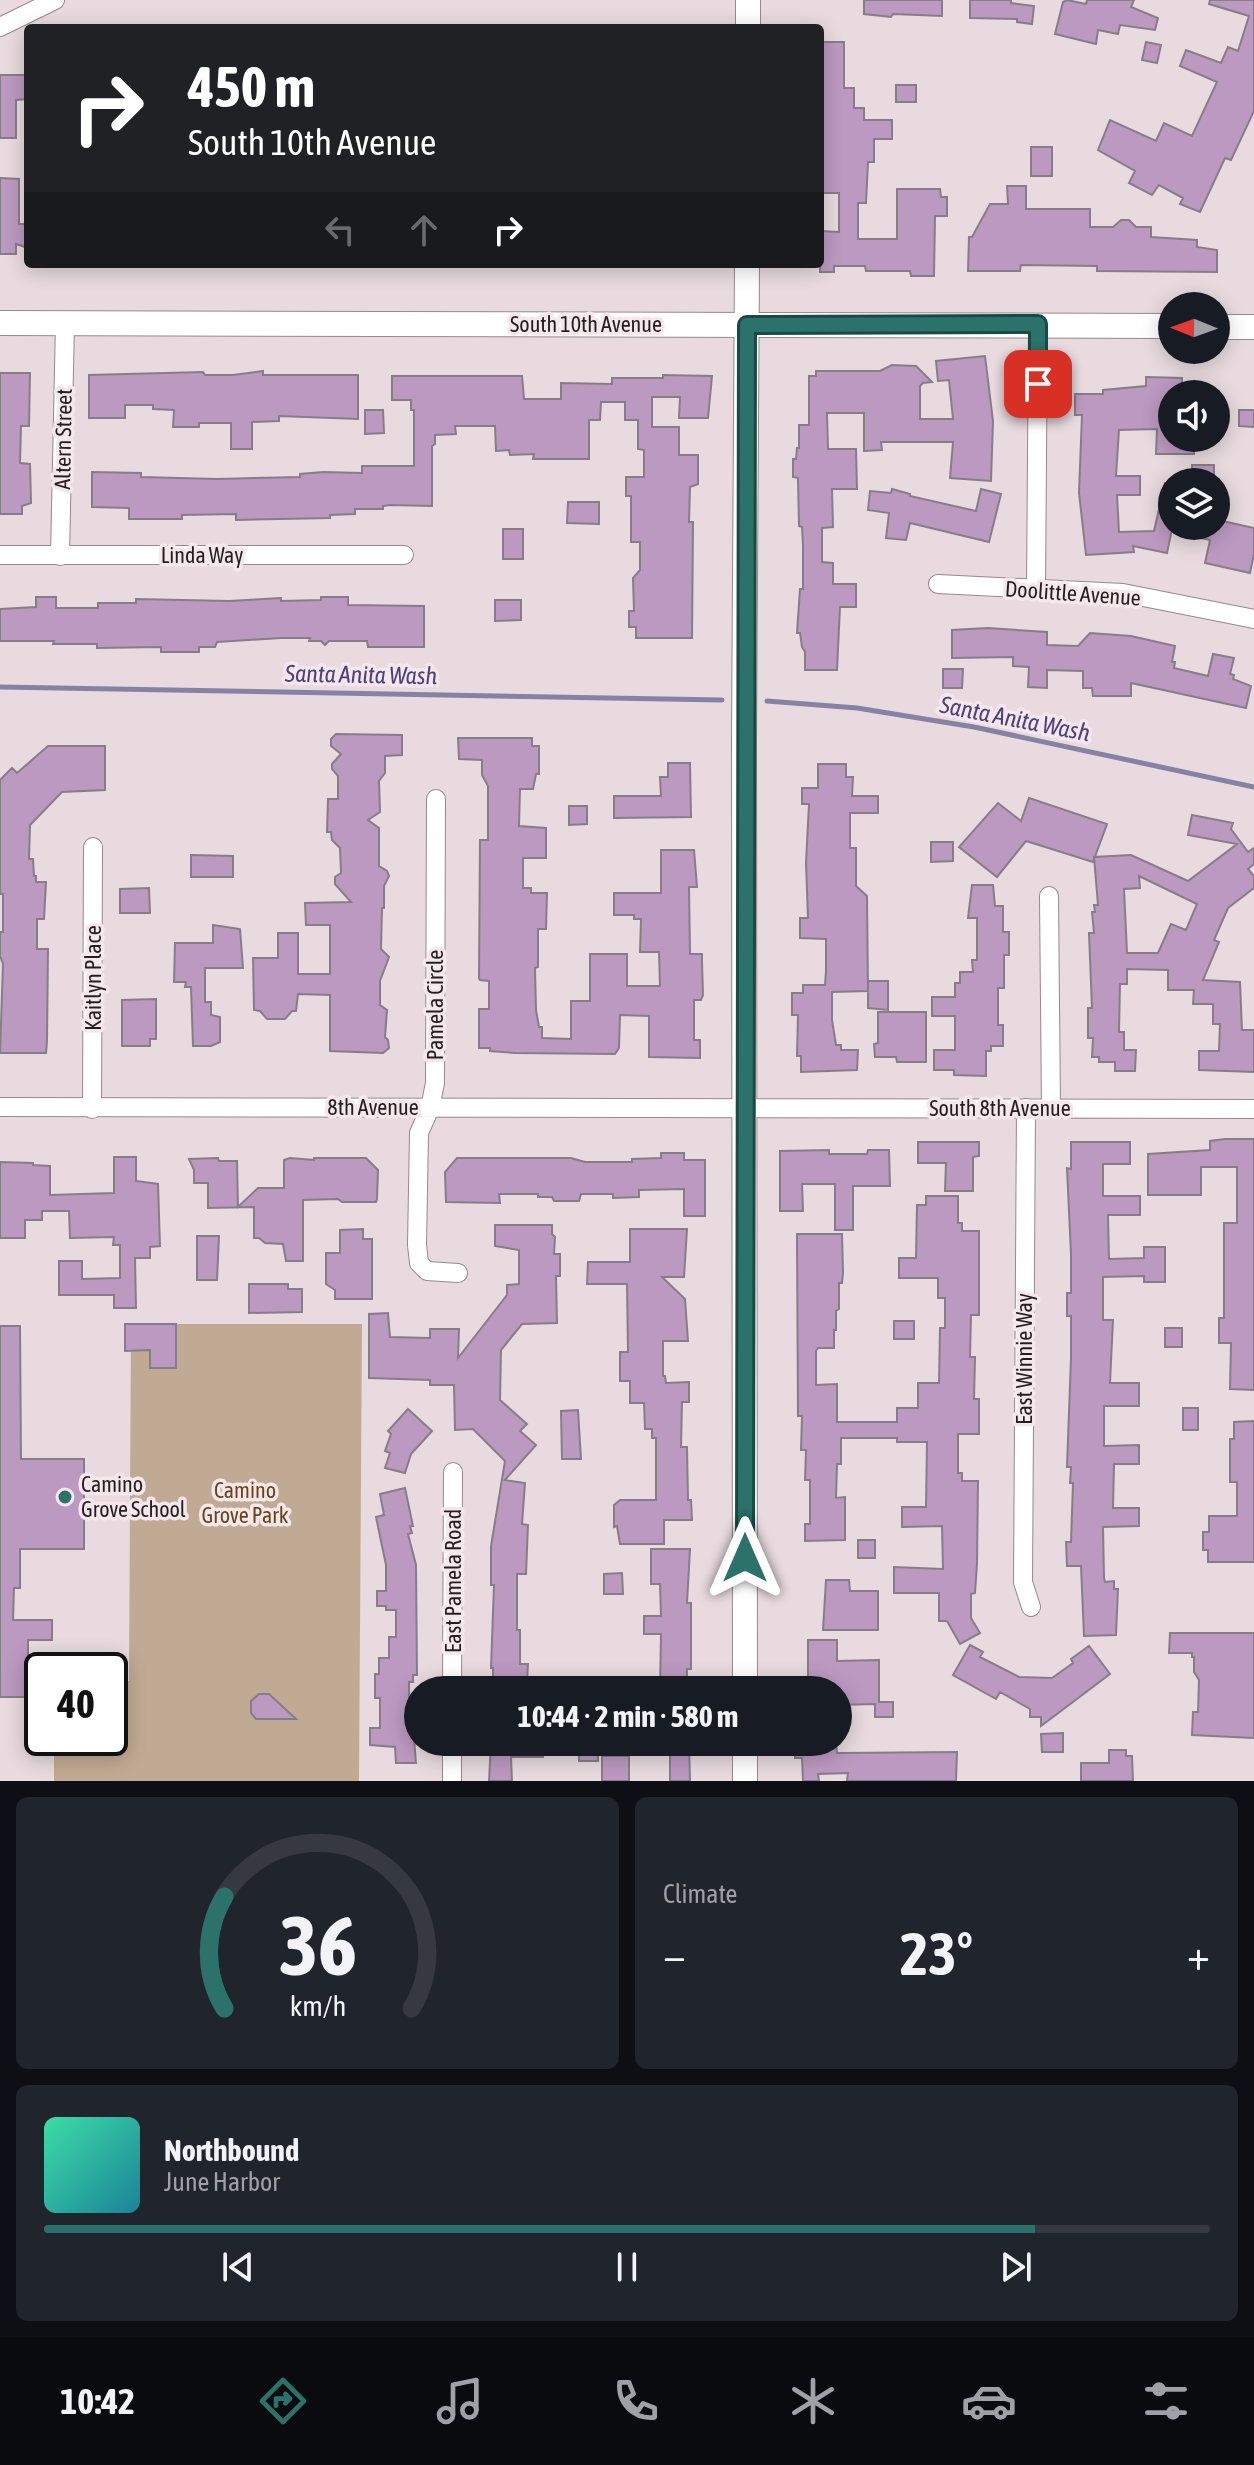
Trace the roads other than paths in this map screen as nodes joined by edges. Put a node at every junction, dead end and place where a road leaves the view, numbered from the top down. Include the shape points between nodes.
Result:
1 (55, 0) edge
2 (748, 0) edge
3 (748, 24) edge
4 (0, 27) edge
5 (747, 268) edge
6 (0, 323) edge
7 (65, 323) junction
8 (1038, 324) junction
9 (747, 325) junction
10 (1158, 326) edge
11 (1230, 327) edge
12 (1254, 327) edge
13 (0, 555) edge
14 (404, 555) dead end
15 (60, 556) junction
16 (938, 584) dead end
17 (1036, 589) junction
18 (1254, 619) edge
19 (436, 799) dead end
20 (93, 847) dead end
21 (1049, 896) dead end
22 (0, 1107) edge
23 (745, 1107) junction
24 (430, 1108) junction
25 (1026, 1108) junction
26 (1051, 1108) junction
27 (92, 1109) junction
28 (1254, 1109) edge
29 (458, 1273) dead end
30 (453, 1472) dead end
31 (1031, 1607) dead end
32 (452, 1676) edge
33 (745, 1676) edge
34 (452, 1756) edge
35 (745, 1756) edge
36 (452, 1781) edge
37 (745, 1781) edge

1 - 4 street
2 - 3 street
5 - 9 street
6 - 7 street, South 10th Avenue
7 - 9 street, South 10th Avenue
7 - 15 street, Altern Street
8 - 9 street, South 10th Avenue
8 - 10 street, South 10th Avenue
8 - 17 street
9 - 23 street
11 - 12 street
13 - 15 street, Linda Way
14 - 15 street, Linda Way
16 - 17 street, Doolittle Avenue
17 - 18 street, Doolittle Avenue via 1123,593
19 - 24 street, Pamela Circle via 435,1083
20 - 27 street, Kaitlyn Place
21 - 26 street
22 - 27 street, 8th Avenue
23 - 24 street, 8th Avenue
23 - 25 street, South 8th Avenue
23 - 33 street
24 - 27 street, 8th Avenue
24 - 29 street, Pamela Circle via 419,1133 419,1263 427,1271
25 - 26 street, South 8th Avenue
25 - 31 street, East Winnie Way via 1023,1582
26 - 28 street, South 8th Avenue
30 - 32 street, East Pamela Road
34 - 36 street
35 - 37 street

